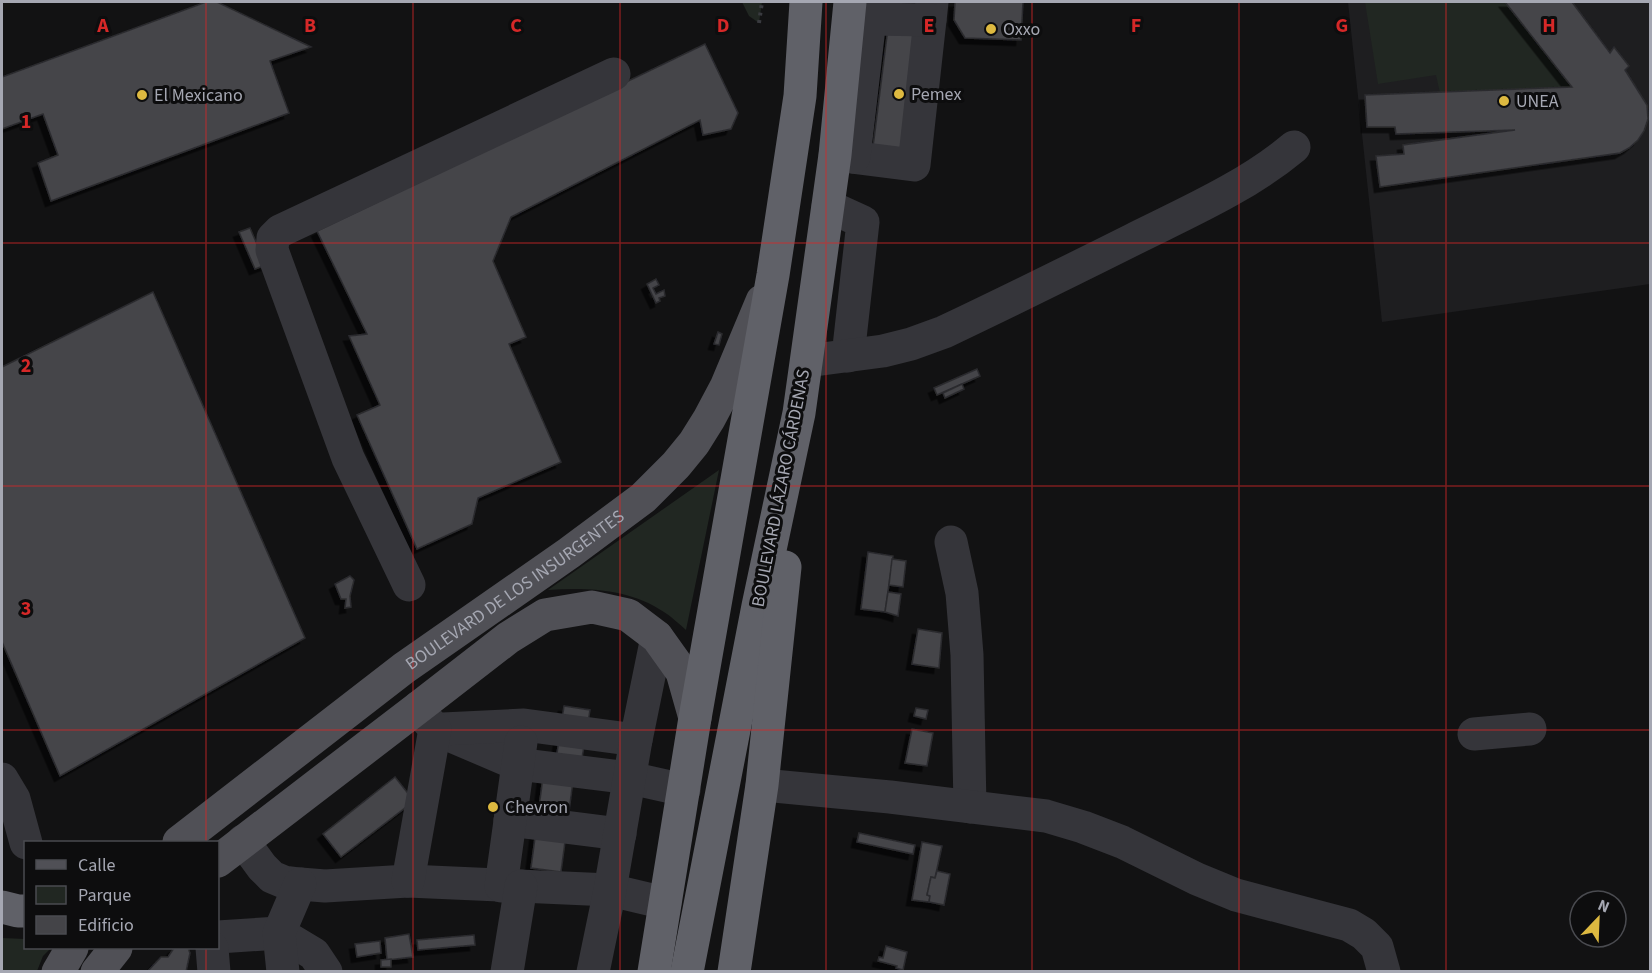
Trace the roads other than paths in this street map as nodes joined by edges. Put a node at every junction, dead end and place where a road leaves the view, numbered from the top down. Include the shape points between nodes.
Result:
1 (800, 2) edge
2 (806, 2) edge
3 (850, 2) edge
4 (863, 2) edge
5 (931, 11) edge
6 (615, 74) dead end
7 (800, 96) junction
8 (1294, 147) dead end
9 (842, 148) junction
10 (828, 206) junction
11 (773, 275) junction
12 (848, 356) junction
13 (807, 361) junction
14 (799, 413) junction
15 (951, 542) dead end
16 (409, 585) dead end
17 (657, 637) junction
18 (404, 668) junction
19 (427, 718) junction
20 (695, 718) junction
21 (524, 725) junction
22 (1530, 729) dead end
23 (1474, 734) dead end
24 (636, 740) junction
25 (517, 764) junction
26 (630, 778) junction
27 (2, 779) edge
28 (762, 785) junction
29 (684, 790) junction
30 (970, 807) junction
31 (510, 820) junction
32 (620, 834) junction
33 (25, 841) edge
34 (181, 841) edge
35 (243, 841) junction
36 (219, 860) edge
37 (408, 881) junction
38 (300, 884) junction
39 (511, 886) junction
40 (610, 890) junction
41 (665, 903) junction
42 (2, 907) edge
43 (24, 911) edge
44 (279, 933) junction
45 (219, 937) edge
46 (71, 949) edge
47 (115, 949) edge
48 (212, 949) edge
49 (58, 972) edge
50 (97, 972) edge
51 (214, 972) edge
52 (282, 972) edge
53 (326, 972) edge
54 (507, 972) edge
55 (593, 972) edge
56 (654, 972) edge
57 (687, 972) edge
58 (734, 972) edge
59 (1384, 972) edge

1 - 7 highway
2 - 7 highway
3 - 9 highway, BOULEVARD LÁZARO CÁRDENAS
4 - 9 highway via 856,25
5 - 9 lane via 870,19
5 - 9 lane via 914,165
6 - 16 lane via 280,231 273,238 273,249 348,458
7 - 11 highway
8 - 12 lane via 1251,179 1202,205 944,332 911,344
9 - 10 highway, BOULEVARD LÁZARO CÁRDENAS
10 - 12 lane via 863,222
10 - 13 highway, BOULEVARD LÁZARO CÁRDENAS
11 - 18 main road, BOULEVARD DE LOS INSURGENTES via 722,395 676,465 643,498 579,546
11 - 20 highway
12 - 13 lane
13 - 14 highway, BOULEVARD LÁZARO CÁRDENAS
14 - 28 highway
14 - 57 highway, BOULEVARD LÁZARO CÁRDENAS
15 - 30 lane via 962,594 967,655
17 - 19 main road, BOULEVARD DE LOS INSURGENTES via 628,615 592,607 545,615 508,638
17 - 20 main road, BOULEVARD DE LOS INSURGENTES via 682,672
17 - 24 lane
18 - 19 main road
18 - 34 main road, BOULEVARD DE LOS INSURGENTES
19 - 21 lane
19 - 25 lane
19 - 35 main road, BOULEVARD DE LOS INSURGENTES
19 - 37 lane
20 - 29 highway
21 - 24 lane
21 - 25 lane
22 - 23 lane
24 - 26 lane
25 - 26 lane
25 - 31 lane
26 - 29 lane
26 - 32 lane
27 - 33 lane via 14,799
28 - 30 lane
28 - 58 highway
29 - 41 highway
30 - 59 lane via 1046,816 1083,827 1236,895 1349,925 1377,947
31 - 32 lane
31 - 39 lane
32 - 40 lane
35 - 36 main road, BOULEVARD DE LOS INSURGENTES
35 - 38 lane via 272,877
37 - 38 lane
37 - 39 lane
38 - 44 lane
39 - 40 lane
39 - 54 lane
40 - 41 lane
40 - 55 lane
41 - 56 highway
42 - 43 highway
44 - 45 lane
44 - 52 lane
44 - 53 lane via 314,954
46 - 49 main road
47 - 50 main road
48 - 51 lane

